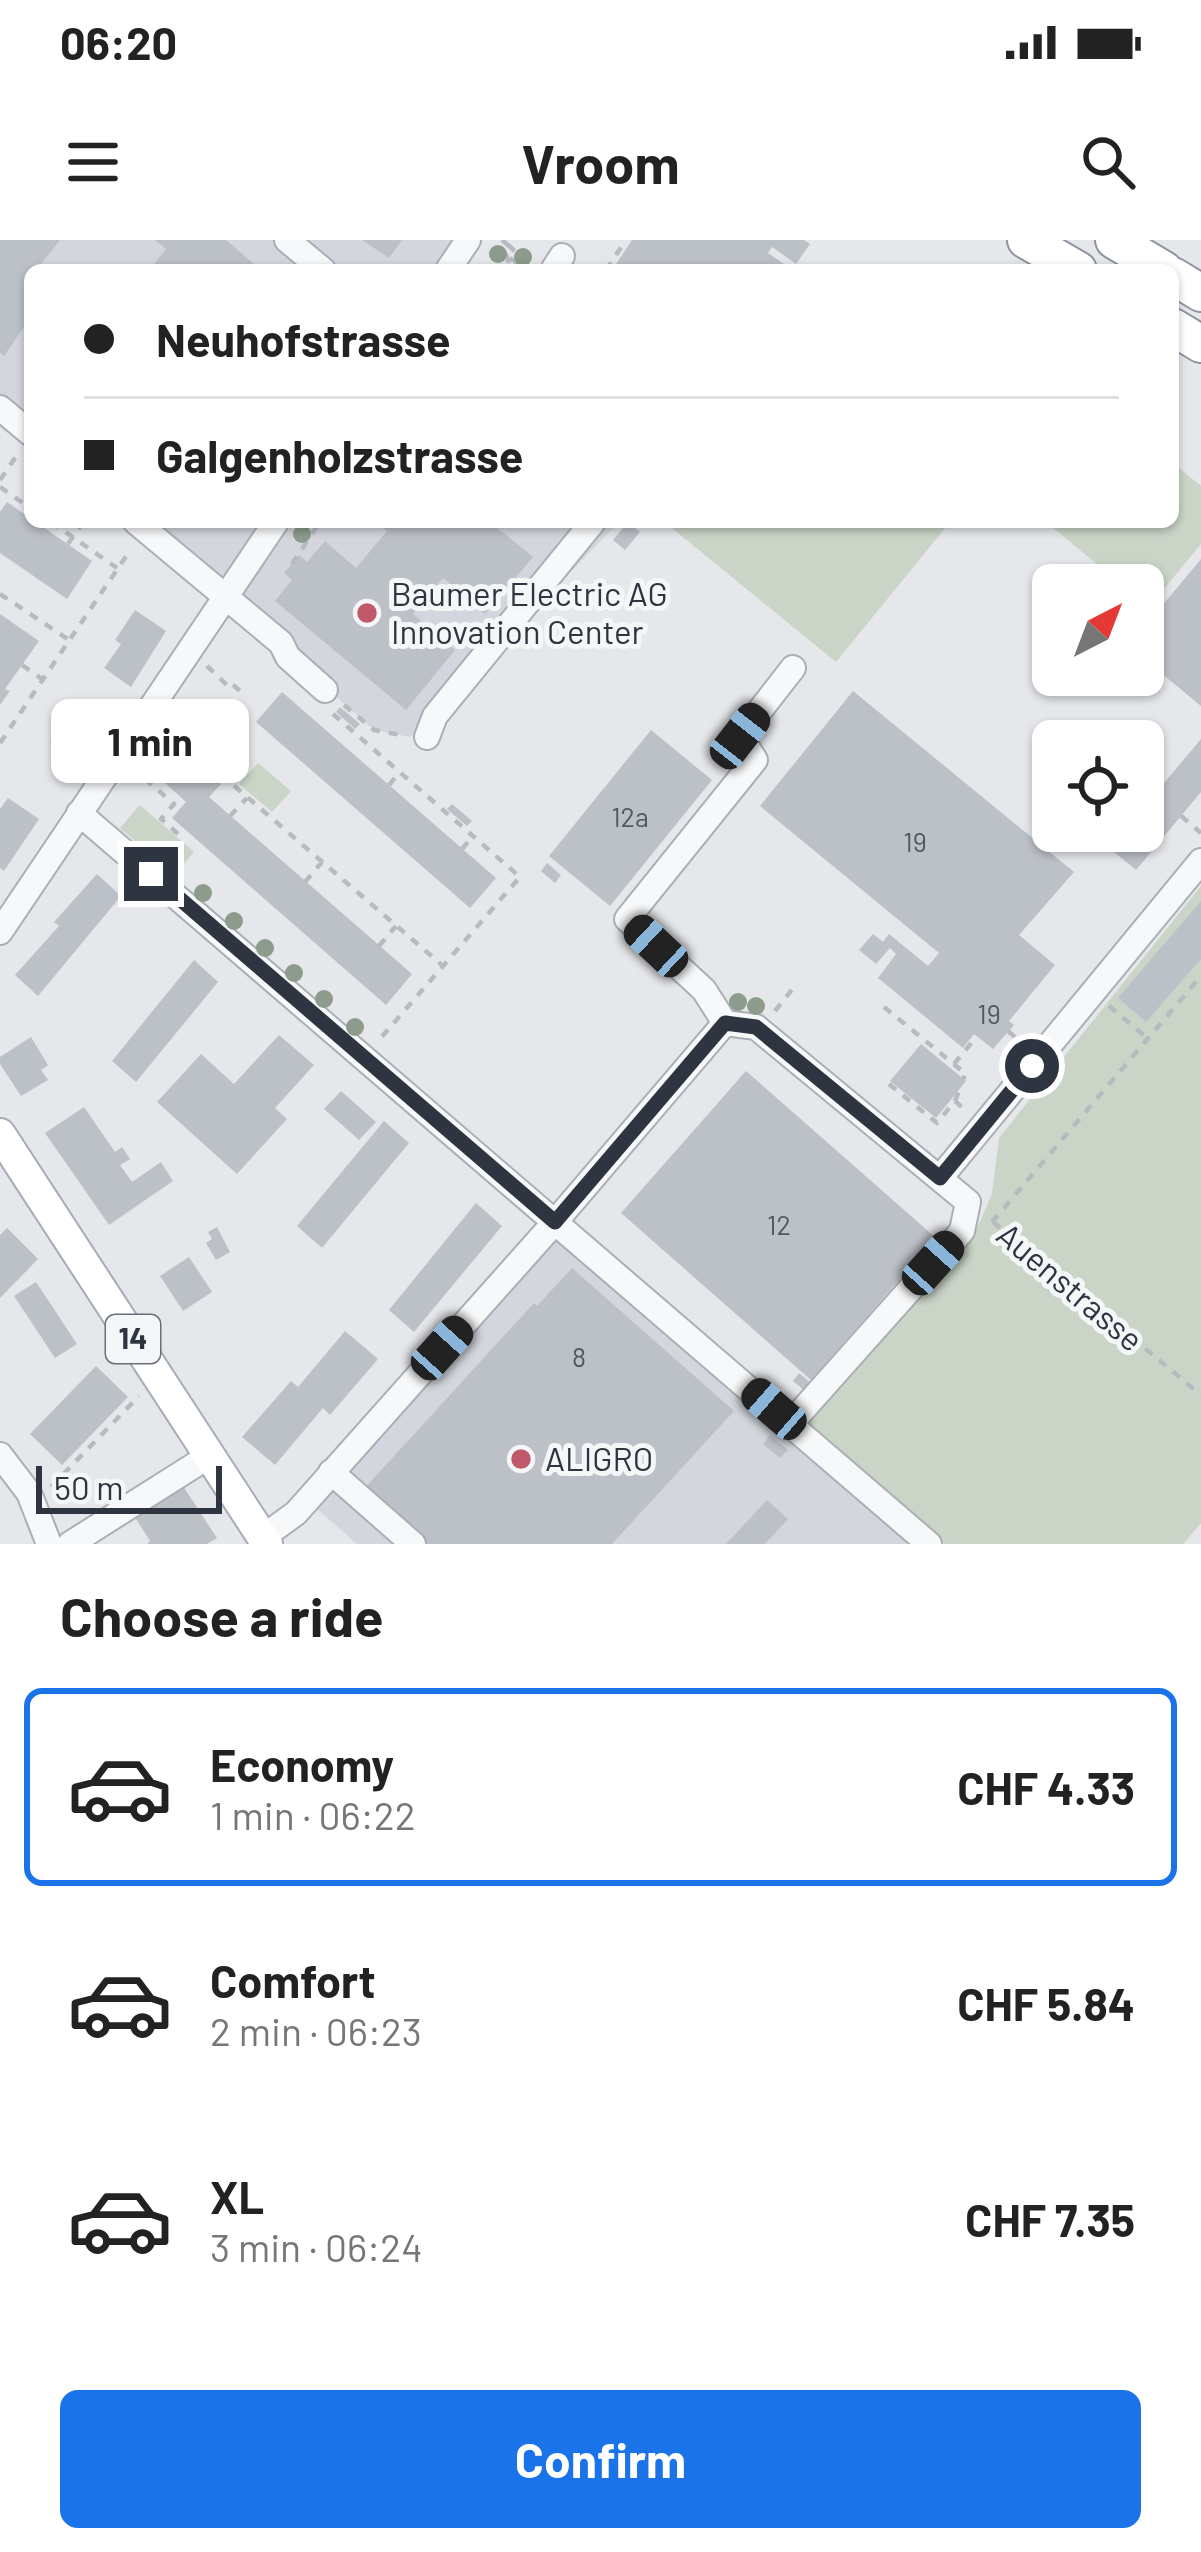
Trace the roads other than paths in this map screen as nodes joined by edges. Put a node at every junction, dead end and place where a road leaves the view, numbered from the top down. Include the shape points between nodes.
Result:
1 (287, 240) edge
2 (1026, 240) edge
3 (1114, 240) edge
4 (316, 264) edge
5 (1068, 264) edge
6 (1154, 264) edge
7 (0, 409) edge
8 (24, 441) edge
9 (144, 528) edge
10 (272, 528) edge
11 (588, 528) edge
12 (225, 597) junction
13 (793, 668) dead end
14 (325, 690) road end
15 (419, 737) road end
16 (80, 813) junction
17 (1201, 860) edge
18 (0, 932) edge
19 (725, 1023) junction
20 (0, 1134) edge
21 (940, 1178) junction
22 (555, 1222) junction
23 (791, 1423) junction
24 (0, 1455) edge
25 (209, 1456) junction
26 (331, 1472) junction
27 (265, 1541) edge
28 (49, 1544) edge
29 (70, 1544) edge
30 (412, 1544) edge
31 (929, 1544) edge

1 - 4 street
2 - 5 highway
3 - 6 highway
7 - 8 street
9 - 12 street
10 - 12 street
11 - 15 street
12 - 14 street
12 - 16 street
13 - 19 street via 740,736 755,760 627,919 704,990
16 - 18 street
16 - 22 street
17 - 21 street
19 - 21 street, Auenstrasse via 756,1027
19 - 22 street
20 - 25 main road, 14
21 - 23 street, Auenstrasse via 968,1202 962,1231
22 - 23 street
22 - 26 street
23 - 31 street
24 - 28 street via 30,1497
25 - 27 main road, 14
25 - 29 street
26 - 27 street
26 - 30 street

